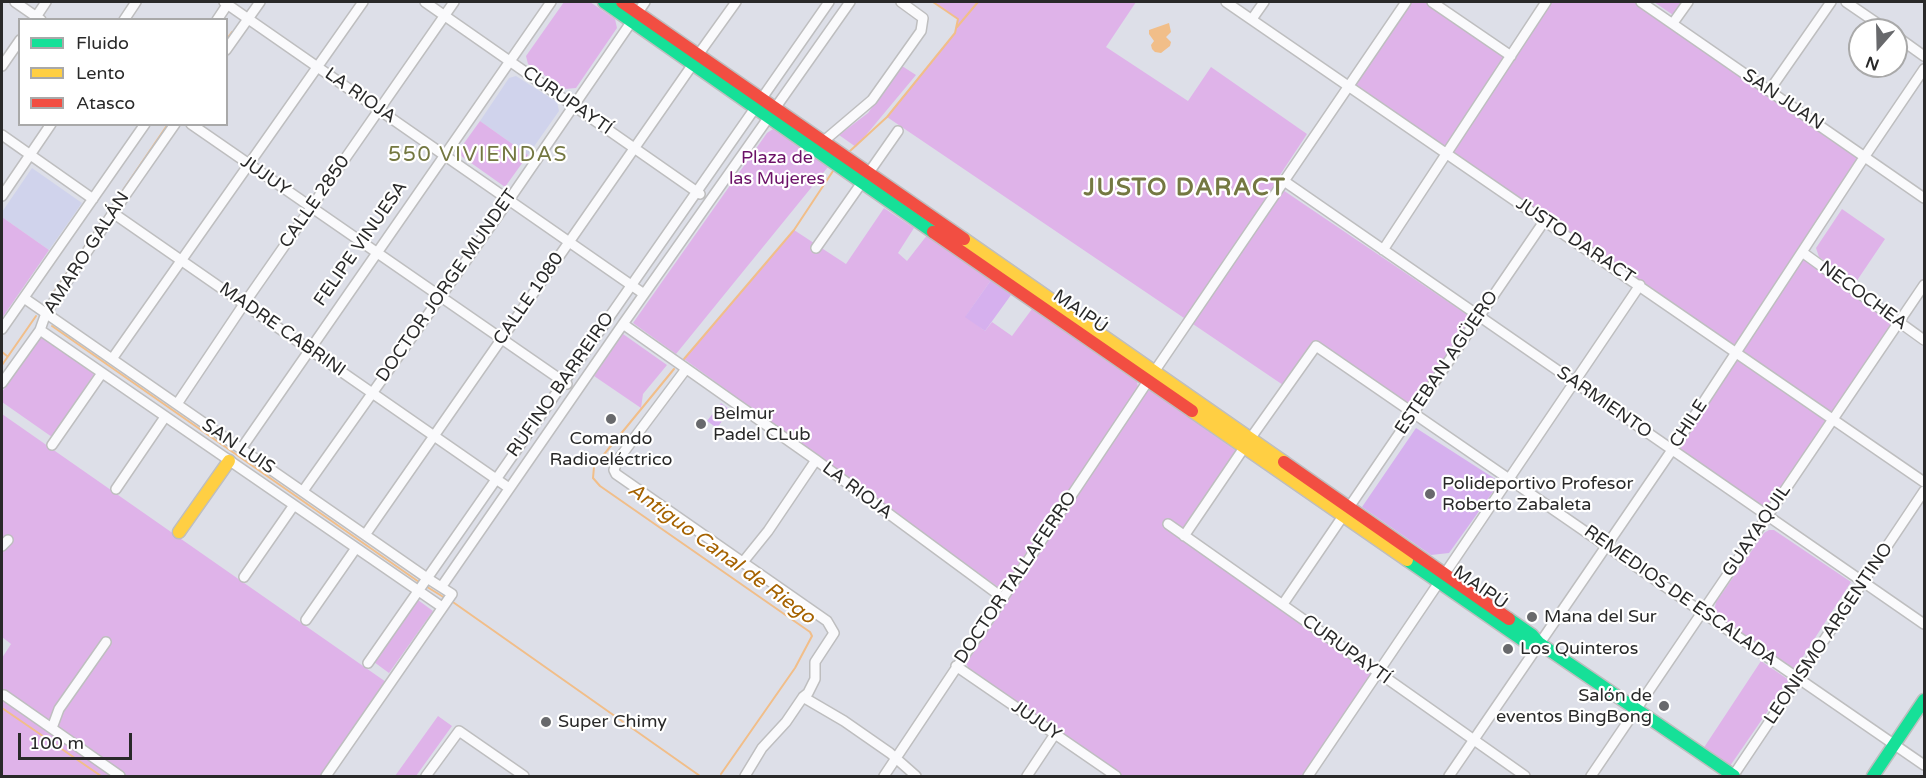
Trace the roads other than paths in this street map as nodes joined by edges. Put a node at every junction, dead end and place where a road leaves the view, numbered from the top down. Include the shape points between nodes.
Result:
1 (15, 2) edge
2 (46, 2) edge
3 (136, 2) edge
4 (227, 2) edge
5 (260, 2) edge
6 (363, 2) edge
7 (425, 2) edge
8 (454, 2) edge
9 (551, 2) edge
10 (604, 2) edge
11 (622, 2) edge
12 (645, 2) edge
13 (736, 2) edge
14 (829, 2) edge
15 (850, 2) edge
16 (901, 2) edge
17 (1226, 2) edge
18 (1264, 2) edge
19 (1406, 2) edge
20 (1432, 2) edge
21 (1546, 2) edge
22 (1641, 2) edge
23 (1688, 2) edge
24 (1831, 2) edge
25 (1846, 2) edge
26 (445, 15) junction
27 (635, 17) junction
28 (37, 18) edge
29 (125, 18) edge
30 (218, 18) edge
31 (248, 18) junction
32 (1869, 18) edge
33 (1252, 19) junction
34 (1673, 24) junction
35 (18, 43) edge
36 (1908, 45) edge
37 (228, 47) edge
38 (1511, 56) junction
39 (1924, 56) edge
40 (696, 59) junction
41 (510, 61) junction
42 (2, 66) edge
43 (317, 66) junction
44 (1924, 69) edge
45 (1349, 86) junction
46 (1769, 91) junction
47 (758, 103) junction
48 (573, 105) junction
49 (379, 110) junction
50 (771, 113) junction
51 (50, 126) edge
52 (144, 126) edge
53 (174, 126) edge
54 (194, 126) edge
55 (898, 131) dead end
56 (2, 135) edge
57 (819, 146) junction
58 (634, 148) junction
59 (1447, 154) junction
60 (30, 155) junction
61 (444, 155) junction
62 (1865, 156) junction
63 (248, 164) junction
64 (865, 178) junction
65 (1284, 181) junction
66 (697, 192) junction
67 (2, 196) edge
68 (1924, 198) edge
69 (93, 199) junction
70 (509, 200) junction
71 (710, 200) junction
72 (311, 208) junction
73 (113, 213) junction
74 (1545, 220) junction
75 (569, 242) junction
76 (816, 248) dead end
77 (1383, 250) junction
78 (1802, 252) junction
79 (377, 253) junction
80 (181, 260) junction
81 (632, 285) junction
82 (1640, 285) junction
83 (1924, 285) edge
84 (644, 294) junction
85 (440, 297) junction
86 (24, 298) junction
87 (244, 304) junction
88 (46, 313) junction
89 (1479, 316) junction
90 (1899, 322) junction
91 (622, 324) junction
92 (2, 329) edge
93 (40, 330) junction
94 (501, 339) junction
95 (1924, 340) edge
96 (310, 350) junction
97 (1737, 352) junction
98 (112, 359) junction
99 (686, 369) junction
100 (102, 373) junction
101 (1151, 376) junction
102 (564, 382) junction
103 (2, 383) edge
104 (1575, 383) junction
105 (576, 391) junction
106 (371, 393) junction
107 (177, 404) junction
108 (1413, 412) junction
109 (165, 417) junction
110 (1833, 419) junction
111 (434, 436) junction
112 (1248, 443) junction
113 (52, 445) dead end
114 (241, 449) junction
115 (1672, 450) junction
116 (816, 460) junction
117 (228, 461) junction
118 (495, 478) junction
119 (1510, 480) junction
120 (1924, 482) edge
121 (509, 488) junction
122 (116, 489) dead end
123 (303, 491) junction
124 (1924, 491) edge
125 (294, 506) junction
126 (1346, 511) junction
127 (1767, 516) junction
128 (1168, 524) dead end
129 (179, 532) dead end
130 (365, 535) junction
131 (1184, 536) junction
132 (1607, 546) junction
133 (356, 548) junction
134 (743, 562) junction
135 (244, 577) dead end
136 (1442, 577) junction
137 (427, 578) junction
138 (1864, 582) junction
139 (442, 586) junction
140 (417, 590) junction
141 (1003, 598) junction
142 (1282, 604) junction
143 (442, 607) junction
144 (1703, 611) junction
145 (306, 620) dead end
146 (1924, 624) edge
147 (106, 642) dead end
148 (1539, 643) junction
149 (368, 663) dead end
150 (956, 666) junction
151 (1378, 673) junction
152 (1799, 679) junction
153 (4, 695) dead end
154 (803, 697) junction
155 (1924, 700) edge
156 (1635, 710) junction
157 (52, 728) junction
158 (1055, 734) junction
159 (1473, 741) junction
160 (1895, 744) junction
161 (896, 759) junction
162 (1924, 765) edge
163 (518, 775) edge
164 (1311, 775) edge
165 (1733, 776) edge
166 (120, 777) edge
167 (326, 777) edge
168 (426, 777) edge
169 (746, 777) edge
170 (884, 777) edge
171 (916, 777) edge
172 (1027, 777) edge
173 (1116, 777) edge
174 (1449, 777) edge
175 (1525, 777) edge
176 (1591, 777) edge
177 (1873, 777) edge

1 - 28 street
2 - 28 street
3 - 29 street
4 - 30 street
4 - 31 street, LA RIOJA
5 - 31 street
6 - 43 street
7 - 26 street, CURUPAYTÍ
8 - 26 street, CALLE 2850
9 - 41 street, FELIPE VINUESA
10 - 27 street, MAIPÚ
11 - 27 street, MAIPÚ
12 - 27 street, DOCTOR JORGE MUNDET
13 - 40 street, CALLE 1080
14 - 47 street, RUFINO BARREIRO
15 - 50 street, RUFINO BARREIRO
16 - 57 street via 924,18 921,31 872,100
17 - 33 street, JUSTO DARACT
18 - 33 street
19 - 45 street, DOCTOR TALLAFERRO
20 - 38 street
21 - 38 street
22 - 34 street, SAN JUAN
23 - 34 street
24 - 46 street
25 - 32 street
26 - 41 street, CURUPAYTÍ
26 - 49 street, CALLE 2850
27 - 40 street, MAIPÚ
27 - 48 street, DOCTOR JORGE MUNDET
31 - 37 street
31 - 43 street, LA RIOJA
33 - 45 street, JUSTO DARACT
34 - 46 street, SAN JUAN
35 - 42 street
36 - 39 street
38 - 59 street
40 - 47 street, MAIPÚ
40 - 58 street, CALLE 1080
41 - 48 street, CURUPAYTÍ
41 - 61 street, FELIPE VINUESA
43 - 49 street, LA RIOJA
43 - 63 street
44 - 62 street, CHILE
45 - 59 street, JUSTO DARACT
45 - 65 street, DOCTOR TALLAFERRO
46 - 62 street, SAN JUAN
47 - 50 street, MAIPÚ
47 - 66 street, RUFINO BARREIRO
48 - 58 street, CURUPAYTÍ
48 - 70 street, DOCTOR JORGE MUNDET
49 - 61 street, LA RIOJA
49 - 72 street, CALLE 2850
50 - 57 street, MAIPÚ
50 - 71 street, RUFINO BARREIRO
51 - 60 street
52 - 69 street, AMARO GALÁN
53 - 73 street, AMARO GALÁN
54 - 63 street, JUJUY
55 - 64 street
56 - 60 street
57 - 64 street, MAIPÚ
58 - 66 street, CURUPAYTÍ
58 - 75 street, CALLE 1080
59 - 74 street, JUSTO DARACT
59 - 77 street
60 - 67 street
60 - 69 street
61 - 70 street, LA RIOJA
61 - 79 street, FELIPE VINUESA
62 - 68 street, SAN JUAN
62 - 78 street, CHILE
63 - 72 street, JUJUY
63 - 80 street
64 - 76 street
64 - 101 street, MAIPÚ
65 - 77 street, SARMIENTO
65 - 101 street, DOCTOR TALLAFERRO
66 - 71 street, CURUPAYTÍ
66 - 81 street, RUFINO BARREIRO
69 - 86 street, AMARO GALÁN
70 - 75 street, LA RIOJA
70 - 85 street, DOCTOR JORGE MUNDET
71 - 84 street, RUFINO BARREIRO
72 - 79 street, JUJUY
72 - 87 street, CALLE 2850
73 - 80 street, MADRE CABRINI
73 - 88 street, AMARO GALÁN
74 - 82 street, JUSTO DARACT
74 - 89 street, ESTEBAN AGÜERO
75 - 81 street, LA RIOJA
75 - 94 street, CALLE 1080
77 - 89 street, SARMIENTO
78 - 90 street, NECOCHEA
78 - 97 street, CHILE
79 - 85 street, JUJUY
79 - 96 street, FELIPE VINUESA
80 - 87 street, MADRE CABRINI
80 - 98 street
81 - 84 street, LA RIOJA
81 - 102 street, RUFINO BARREIRO
82 - 97 street, JUSTO DARACT
82 - 104 street
83 - 90 street, GUAYAQUIL
84 - 91 street, RUFINO BARREIRO
85 - 94 street, JUJUY
85 - 106 street, DOCTOR JORGE MUNDET
86 - 88 street, SAN LUIS
86 - 92 street, AMARO GALÁN
87 - 96 street, MADRE CABRINI
87 - 107 street, CALLE 2850
88 - 93 street, AMARO GALÁN
88 - 98 street, SAN LUIS
89 - 104 street, SARMIENTO
89 - 108 street, ESTEBAN AGÜERO
90 - 95 street, NECOCHEA
90 - 110 street, GUAYAQUIL
91 - 99 street, LA RIOJA
91 - 105 street, RUFINO BARREIRO
93 - 100 street, SAN LUIS
93 - 103 street, AMARO GALÁN
94 - 102 street, JUJUY
94 - 111 street, CALLE 1080
96 - 106 street, MADRE CABRINI
96 - 114 street, FELIPE VINUESA
97 - 110 street, JUSTO DARACT
97 - 115 street, CHILE
98 - 107 street, SAN LUIS
99 - 116 street, LA RIOJA
99 - 134 street via 616,461 614,470
100 - 109 street, SAN LUIS
100 - 113 street
101 - 112 street, MAIPÚ
101 - 141 street, DOCTOR TALLAFERRO
102 - 105 street, JUJUY
102 - 118 street, RUFINO BARREIRO
104 - 115 street, SARMIENTO
104 - 119 street
105 - 121 street, RUFINO BARREIRO
106 - 111 street, MADRE CABRINI
106 - 123 street, DOCTOR JORGE MUNDET
107 - 114 street, SAN LUIS
108 - 112 street, REMEDIOS DE ESCALADA via 1316,346
108 - 119 street, REMEDIOS DE ESCALADA
108 - 126 street, ESTEBAN AGÜERO
109 - 117 street, SAN LUIS
109 - 122 street
110 - 120 street, JUSTO DARACT
110 - 127 street, GUAYAQUIL
111 - 118 street, MADRE CABRINI
111 - 130 street, CALLE 1080
112 - 126 street, MAIPÚ
112 - 131 street
114 - 123 street, SAN LUIS
115 - 127 street, SARMIENTO
115 - 132 street, CHILE
116 - 134 street
116 - 141 street, LA RIOJA
117 - 125 street, SAN LUIS
117 - 129 street
118 - 121 street, MADRE CABRINI
118 - 137 street, RUFINO BARREIRO
119 - 132 street, REMEDIOS DE ESCALADA
119 - 136 street
121 - 139 street, RUFINO BARREIRO
123 - 130 street, SAN LUIS
124 - 138 street, LEONISMO ARGENTINO
125 - 133 street, SAN LUIS
125 - 135 street
126 - 136 street, MAIPÚ
126 - 142 street, ESTEBAN AGÜERO
127 - 138 street, SARMIENTO
127 - 144 street, GUAYAQUIL
128 - 131 street, CURUPAYTÍ
130 - 137 street, SAN LUIS
131 - 142 street, CURUPAYTÍ
132 - 144 street, REMEDIOS DE ESCALADA
132 - 148 street, CHILE
133 - 140 street, SAN LUIS
133 - 145 street
134 - 154 street via 827,621 834,633 815,662 813,686
136 - 148 street, MAIPÚ via 1527,643
136 - 151 street
137 - 139 street, SAN LUIS
137 - 140 street, RUFINO BARREIRO
138 - 146 street, SARMIENTO
138 - 152 street, LEONISMO ARGENTINO
139 - 143 street, SAN LUIS via 452,594
140 - 143 street, SAN LUIS
140 - 149 street, RUFINO BARREIRO
141 - 150 street, DOCTOR TALLAFERRO
142 - 151 street, CURUPAYTÍ
143 - 167 street
144 - 152 street, REMEDIOS DE ESCALADA
144 - 156 street, GUAYAQUIL
147 - 157 street via 59,709
148 - 156 street, MAIPÚ
148 - 159 street, CHILE
150 - 158 street, JUJUY
150 - 161 street, DOCTOR TALLAFERRO
151 - 159 street, CURUPAYTÍ
151 - 164 street
152 - 160 street, REMEDIOS DE ESCALADA
152 - 165 street, LEONISMO ARGENTINO
153 - 157 street
154 - 161 street
154 - 169 street via 762,748
155 - 160 street
156 - 165 street, MAIPÚ
156 - 176 street, GUAYAQUIL
157 - 166 street
158 - 172 street
158 - 173 street, JUJUY
159 - 174 street, CHILE
159 - 175 street, CURUPAYTÍ
160 - 162 street, REMEDIOS DE ESCALADA
160 - 177 street
161 - 170 street, DOCTOR TALLAFERRO
161 - 171 street
163 - 168 street via 459,731

